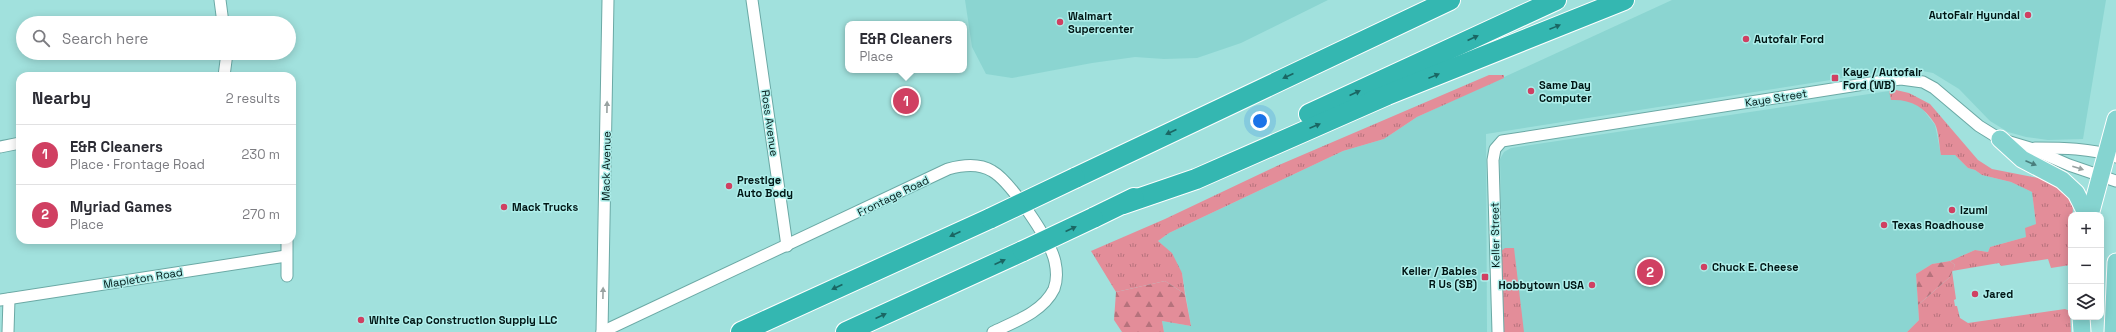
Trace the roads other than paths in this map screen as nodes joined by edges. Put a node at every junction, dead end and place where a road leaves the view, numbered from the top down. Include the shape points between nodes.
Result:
1 (220, 0) edge
2 (608, 0) edge
3 (752, 0) edge
4 (1424, 0) edge
5 (1450, 0) edge
6 (1556, 0) edge
7 (1624, 0) edge
8 (222, 16) edge
9 (226, 60) edge
10 (1317, 63) junction
11 (225, 72) edge
12 (2116, 119) edge
13 (2000, 140) junction
14 (1502, 141) joint
15 (16, 144) edge
16 (0, 147) edge
17 (2030, 148) junction
18 (2111, 155) edge
19 (2108, 178) edge
20 (1123, 204) junction
21 (2086, 212) edge
22 (2091, 212) edge
23 (287, 244) edge
24 (787, 246) junction
25 (286, 256) junction
26 (2115, 270) edge
27 (287, 276) dead end
28 (4, 299) edge
29 (2081, 320) edge
30 (8, 332) edge
31 (602, 332) edge
32 (741, 332) edge
33 (846, 332) edge
34 (993, 332) edge
35 (1498, 332) edge
36 (2082, 332) edge
37 (2113, 332) edge

1 - 8 street
31 -> 2 street, Mack Avenue
3 - 24 street, Ross Avenue
4 - 10 highway
5 - 10 highway
20 -> 6 highway via 1241,145
20 -> 7 highway via 1196,179 1386,95
9 - 11 street
10 -> 32 highway, bridge via 991,218
12 - 18 main road
13 - 14 street, Kaye Street via 1934,88 1923,82 1901,79
13 - 17 street, Kaye Street
13 -> 21 main road via 2022,159 2062,180 2076,193
14 - 35 street, Keller Street via 1494,149 1493,160
15 - 16 street
17 - 18 street, Kaye Street via 2055,148
17 -> 19 street, Kaye Street
18 - 19 main road
19 - 22 main road
33 -> 20 highway, bridge
23 - 25 street
24 - 31 street, Frontage Road
24 - 34 street, Frontage Road via 948,169 973,166 991,170 1010,188 1026,209 1053,254 1057,272 1053,290 1042,304
25 - 27 street
25 - 28 street, Mapleton Road
26 - 37 main road
28 - 30 street
29 - 36 main road

